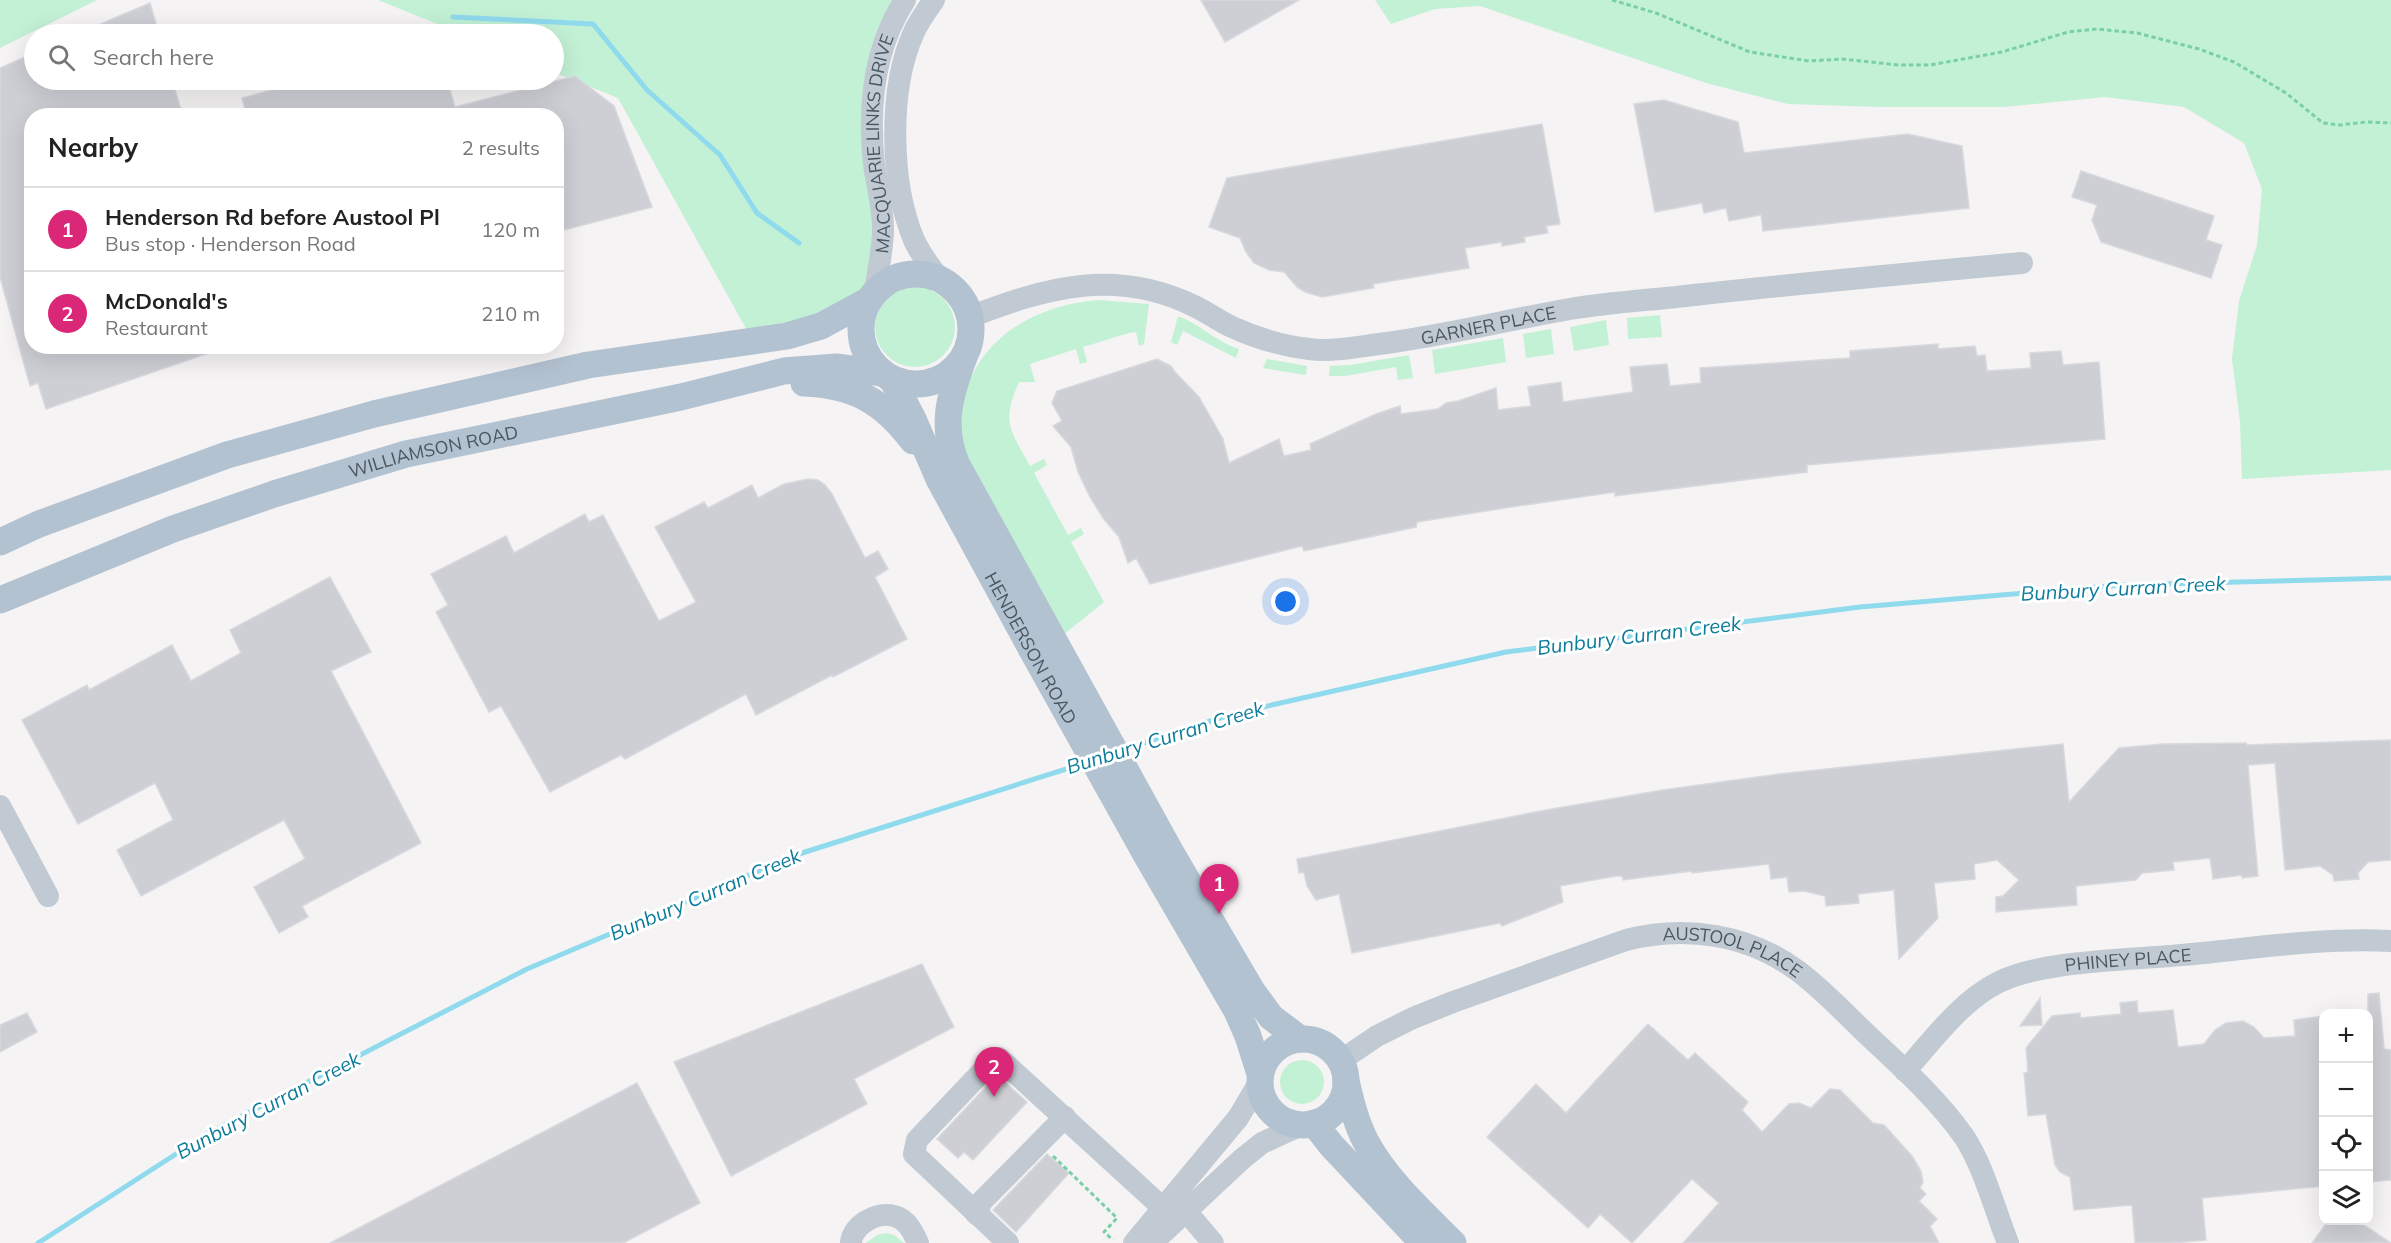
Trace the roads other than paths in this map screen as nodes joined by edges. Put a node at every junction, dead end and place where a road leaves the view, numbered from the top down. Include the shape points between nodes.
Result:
1 (933, 0) edge
2 (901, 7) edge
3 (2022, 263) dead end
4 (940, 279) junction
5 (872, 296) junction
6 (970, 317) junction
7 (964, 357) junction
8 (887, 376) junction
9 (681, 397) junction
10 (939, 479) junction
11 (0, 542) edge
12 (0, 600) edge
13 (1044, 647) junction
14 (0, 806) edge
15 (1159, 855) junction
16 (48, 896) dead end
17 (2391, 941) edge
18 (1300, 1039) junction
19 (1343, 1069) junction
20 (1905, 1071) junction
21 (1260, 1078) junction
22 (1065, 1117) junction
23 (1307, 1124) junction
24 (979, 1207) junction
25 (1175, 1213) junction
26 (1124, 1242) edge
27 (851, 1243) edge
28 (918, 1243) edge
29 (1008, 1243) edge
30 (1152, 1243) edge
31 (1213, 1243) edge
32 (1423, 1243) edge
33 (1453, 1243) edge
34 (2008, 1243) edge

1 - 4 street, MACQUARIE LINKS DRIVE via 914,32 898,88 896,151 907,222 924,258
2 - 5 street, MACQUARIE LINKS DRIVE via 878,69 873,97 872,132 883,232
3 - 6 street, GARNER PLACE via 1571,309 1356,348 1312,349 1267,341 1161,292 1127,284 1060,289
4 - 5 main road via 910,274 891,280
4 - 6 main road via 956,291
5 - 8 main road via 861,319 862,339 869,358
5 - 11 main road via 821,326 787,336 588,365 374,414 227,455
6 - 7 main road via 971,338
7 - 8 main road via 950,372 932,382 912,384
7 - 13 main road, HENDERSON ROAD via 947,420 952,453
8 - 9 main road, WILLIAMSON ROAD via 808,368
8 - 10 main road, HENDERSON ROAD via 913,419
9 - 10 main road via 789,383 848,389 886,410 903,427
9 - 12 main road, WILLIAMSON ROAD via 406,454 172,529
10 - 13 main road, HENDERSON ROAD
13 - 15 main road, HENDERSON ROAD
14 - 16 street
15 - 18 main road, HENDERSON ROAD via 1259,1003
15 - 21 main road, HENDERSON ROAD via 1237,1011
17 - 20 street, PHINEY PLACE via 2332,942 2032,971 2005,980 1965,1005
18 - 19 main road via 1312,1040 1333,1051
18 - 21 main road via 1277,1048 1264,1062
19 - 20 street, AUSTOOL PLACE via 1377,1036 1463,998 1626,940 1692,932 1733,939 1786,963
19 - 23 main road via 1344,1095 1338,1106 1325,1119
19 - 33 main road via 1357,1121 1381,1166
20 - 34 street, AUSTOOL PLACE via 1936,1101 1971,1149
21 - 23 main road via 1261,1094 1271,1111 1288,1122
21 - 25 street
22 - 24 street
22 - 24 street via 999,1058 994,1059 915,1147
22 - 25 street
23 - 25 street via 1262,1143
23 - 32 main road
24 - 29 street
25 - 26 street
25 - 30 street
25 - 31 street
27 - 28 street via 861,1224 880,1215 895,1216 909,1226

